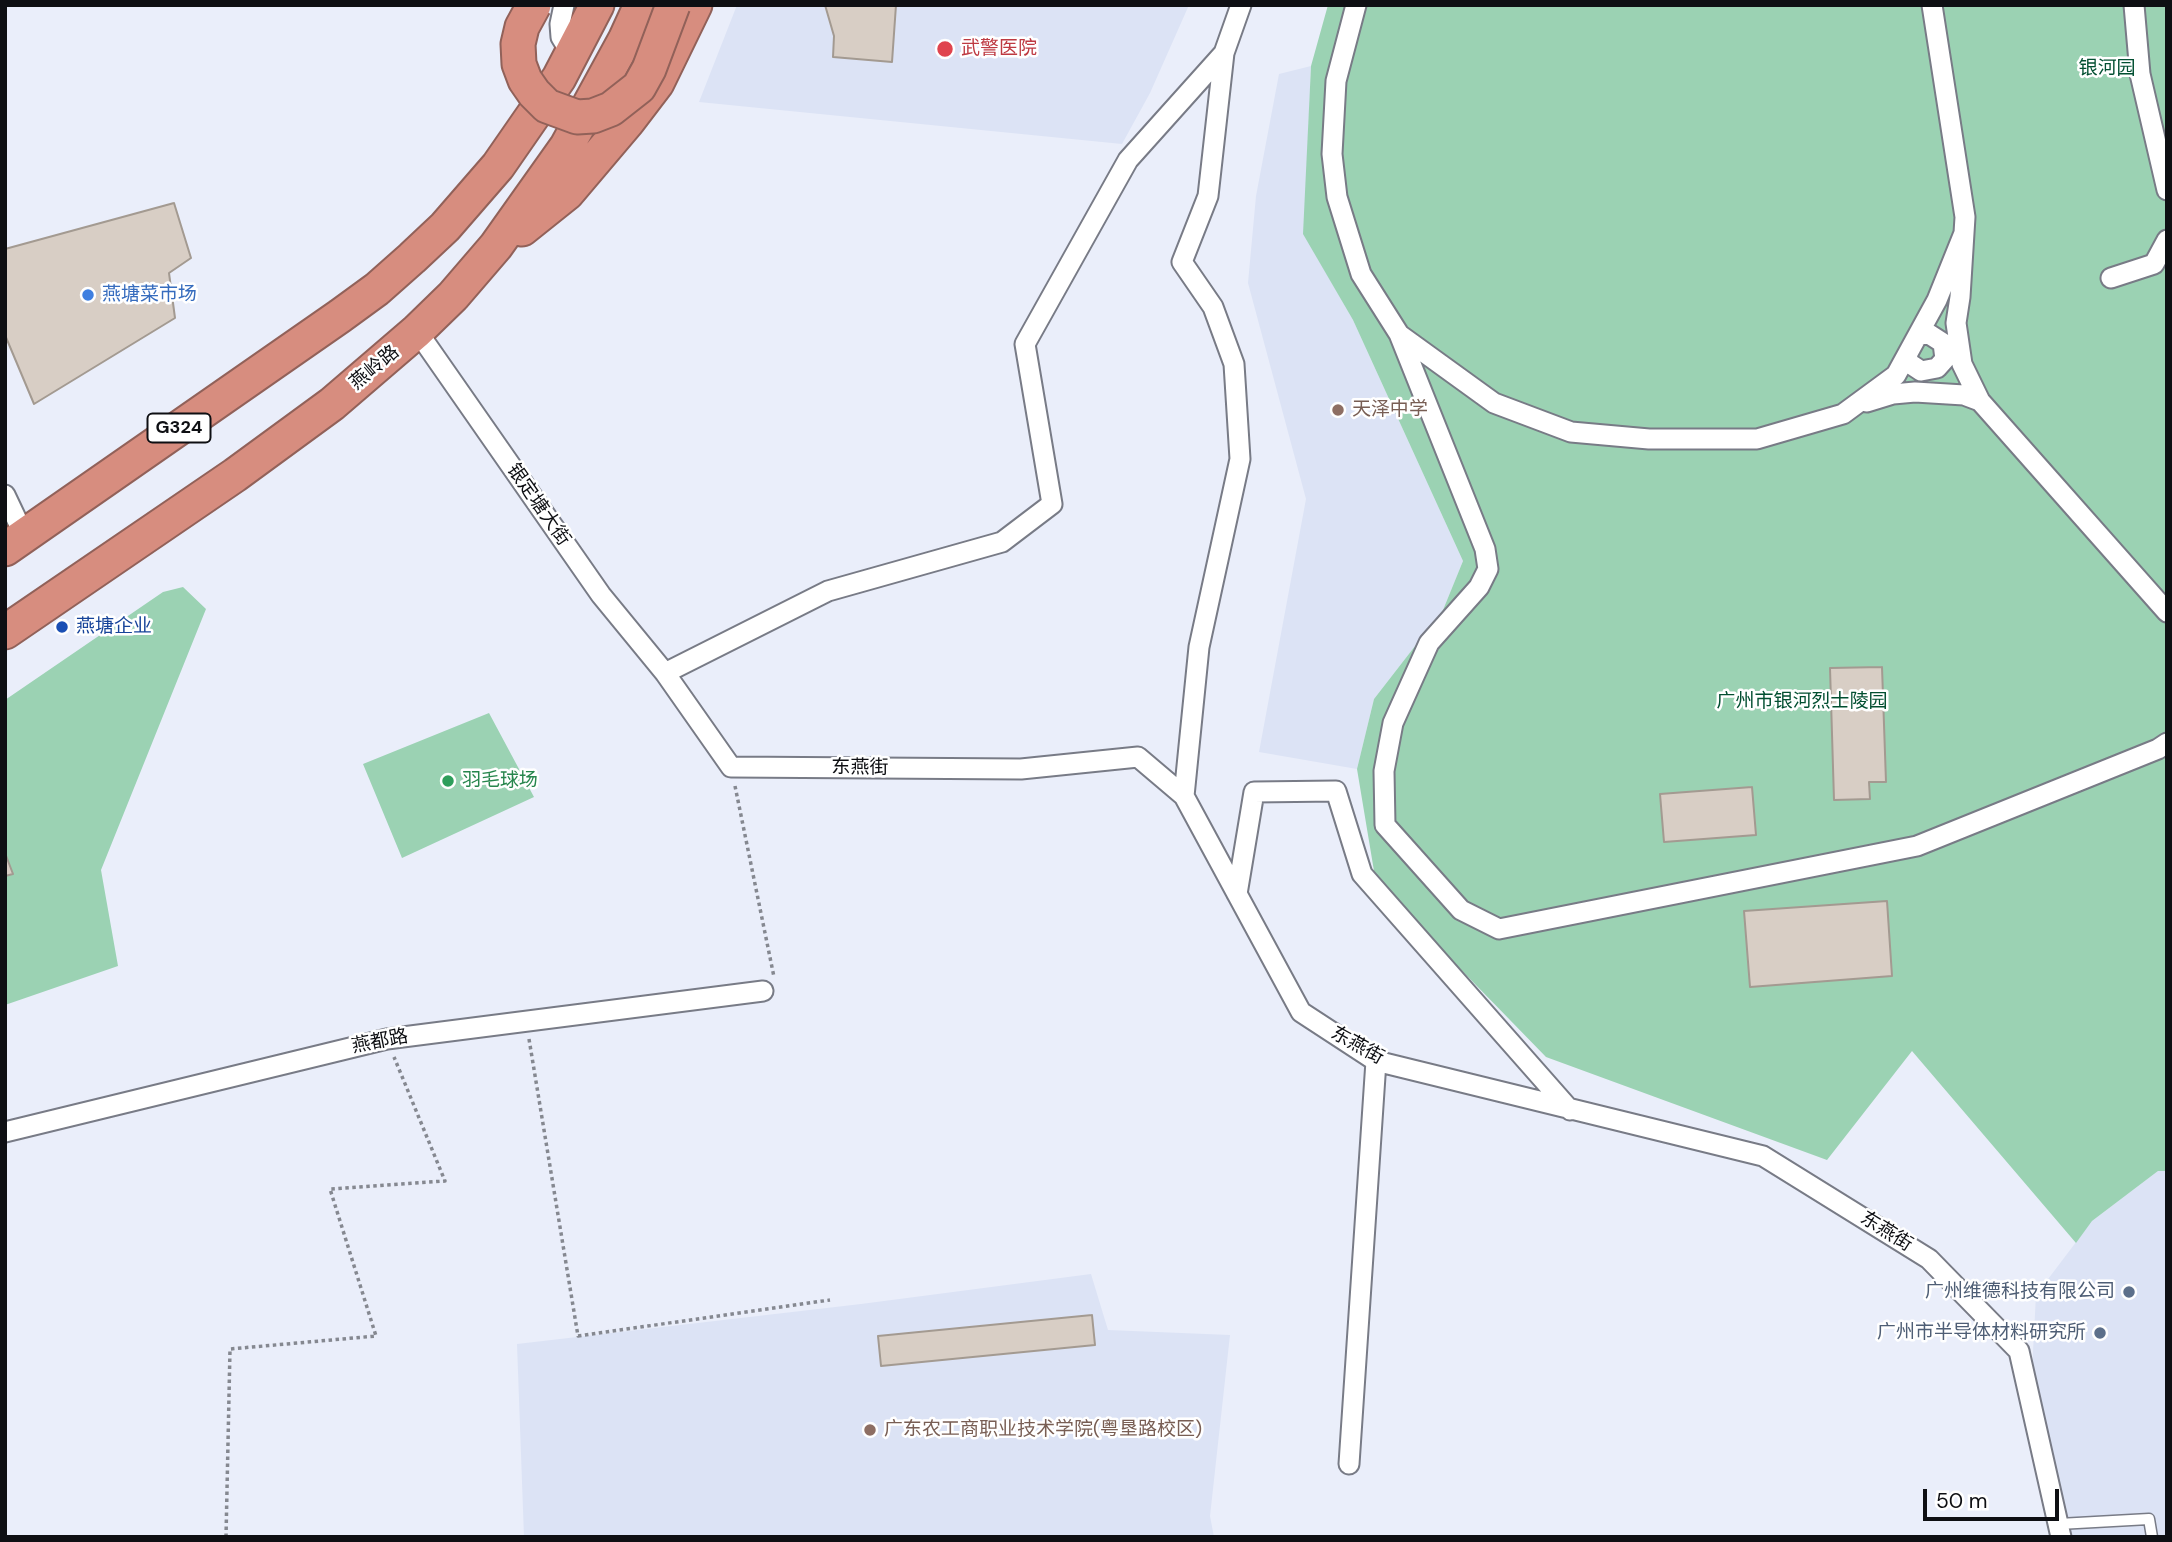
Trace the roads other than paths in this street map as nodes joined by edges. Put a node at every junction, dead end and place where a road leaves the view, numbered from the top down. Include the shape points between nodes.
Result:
1 (534, 5) edge
2 (564, 5) edge
3 (597, 5) edge
4 (641, 5) edge
5 (673, 5) edge
6 (695, 5) edge
7 (1241, 5) edge
8 (1356, 5) edge
9 (1932, 5) edge
10 (2134, 5) edge
11 (1224, 53) junction
12 (572, 55) junction
13 (2167, 190) edge
14 (1964, 233) junction
15 (2167, 240) edge
16 (496, 246) junction
17 (2111, 278) dead end
18 (417, 331) junction
19 (1399, 334) junction
20 (1918, 335) junction
21 (1951, 350) junction
22 (1907, 355) junction
23 (1980, 401) junction
24 (1857, 405) junction
25 (5, 495) edge
26 (15, 542) edge
27 (2167, 611) edge
28 (5, 632) edge
29 (666, 673) junction
30 (2167, 743) edge
31 (1184, 796) junction
32 (1237, 894) junction
33 (768, 985) road end
34 (1376, 1061) junction
35 (1570, 1110) junction
36 (5, 1132) edge
37 (1349, 1464) dead end
38 (2060, 1530) edge
39 (2152, 1537) edge

1 - 5 highway, bridge via 518,44 525,80 547,106 577,117 611,109 639,86
2 - 12 street via 561,37
3 - 12 highway, G324
4 - 16 highway, 燕岭路 via 568,146
6 - 16 highway via 657,83 628,121 567,193
7 - 11 street
8 - 19 street via 1336,81 1334,177 1361,274
9 - 14 street
10 - 13 street via 2140,75
11 - 29 street via 1128,160 1025,344 1052,504 1002,542 828,591
11 - 31 street via 1208,195 1182,262 1213,307 1234,364 1240,459 1199,647
12 - 26 highway, G324 via 498,166 403,266 340,316
14 - 20 street
14 - 21 street
15 - 17 street via 2154,264
16 - 18 highway, 燕岭路
18 - 28 highway, 燕岭路 via 332,404 235,475
18 - 29 street, 银定塘大街 via 601,595
19 - 24 street via 1494,403 1571,432 1649,439 1757,439 1843,414
19 - 30 street via 1485,549 1488,569 1479,587 1429,643 1393,723 1384,771 1385,825 1461,910 1499,929 1917,846
20 - 21 street via 1929,334
20 - 22 street
21 - 22 street via 1937,368 1921,371 1909,363
21 - 23 street
22 - 24 street via 1896,375
23 - 24 street via 1964,395 1915,392
23 - 27 street
25 - 26 street
29 - 31 street, 东燕街 via 731,767 1021,769 1138,757
31 - 32 street, 东燕街
32 - 34 street, 东燕街 via 1301,1012
32 - 35 street via 1254,792 1336,791 1362,874
33 - 36 street, 燕都路 via 387,1039
34 - 35 street, 东燕街
34 - 37 street
35 - 38 street, 东燕街 via 1763,1156 1929,1259 2019,1351
38 - 39 lane via 2149,1519

